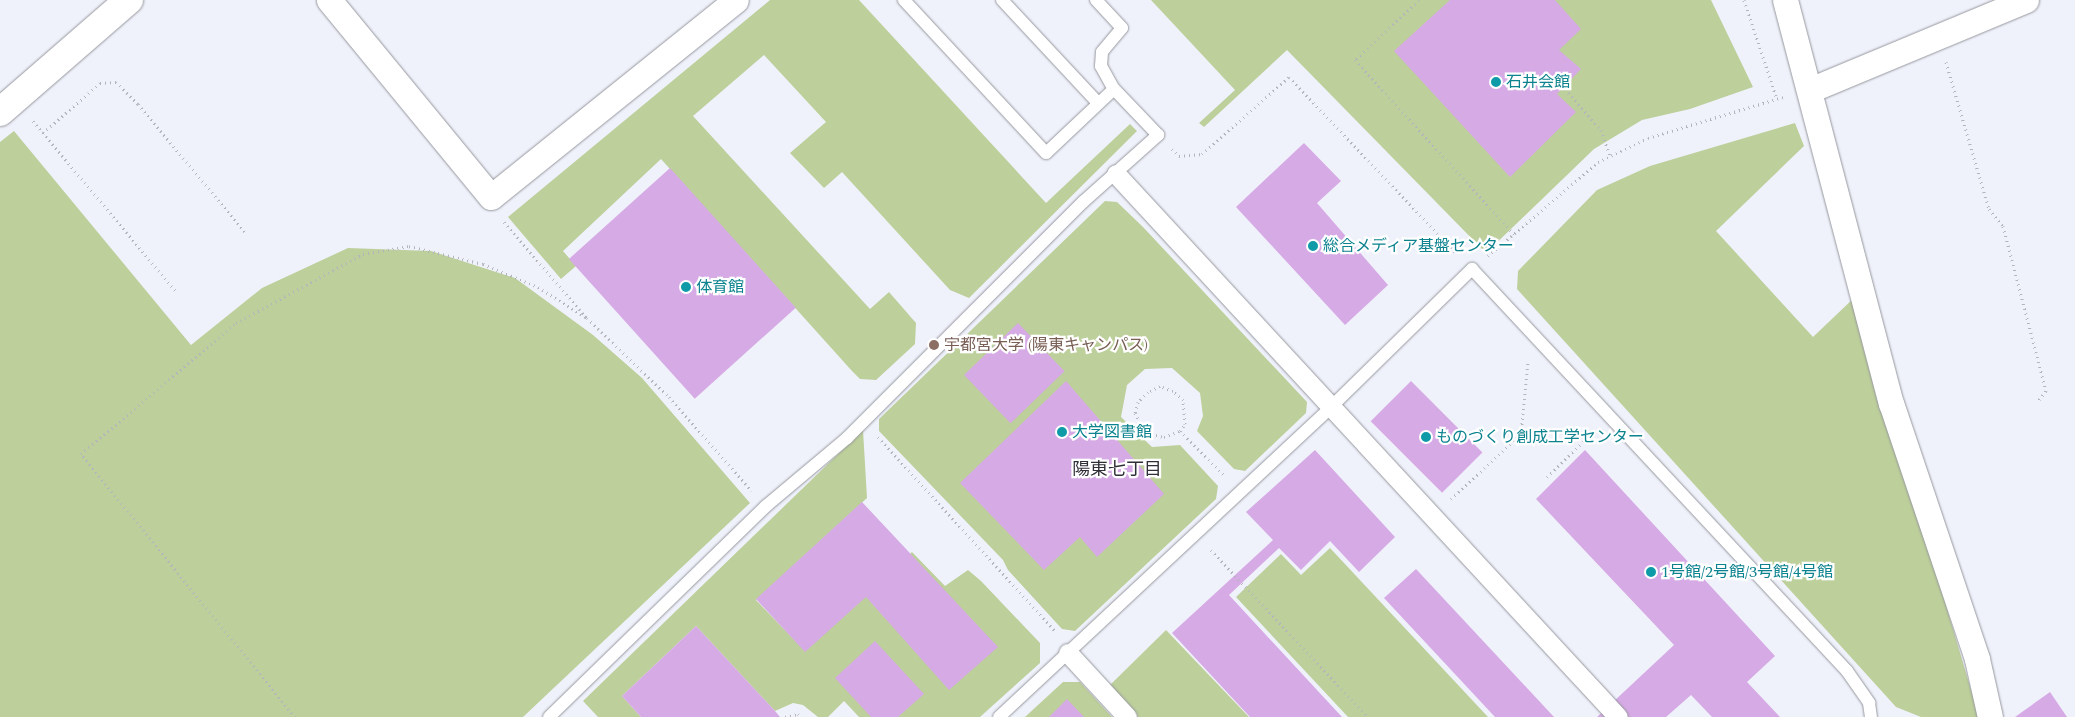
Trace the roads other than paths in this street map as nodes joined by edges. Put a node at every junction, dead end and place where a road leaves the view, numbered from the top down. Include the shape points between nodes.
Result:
1 (329, 0) edge
2 (736, 0) edge
3 (904, 0) edge
4 (1002, 0) edge
5 (1096, 0) edge
6 (1785, 0) edge
7 (2026, 0) edge
8 (116, 4) edge
9 (1114, 88) junction
10 (1810, 90) junction
11 (1098, 103) junction
12 (8, 106) edge
13 (1116, 174) junction
14 (1330, 408) junction
15 (1070, 651) junction
16 (549, 717) edge
17 (999, 717) edge
18 (1127, 717) edge
19 (1618, 717) edge
20 (1870, 717) edge
21 (1990, 717) edge

1 - 2 street via 491,197
3 - 11 lane via 1046,153
4 - 11 lane
5 - 9 lane via 1122,28 1102,52 1101,66
6 - 10 street
7 - 10 street
8 - 12 street
9 - 11 lane
9 - 13 lane via 1158,135
10 - 21 street via 1891,403 1977,660
13 - 14 street
13 - 16 lane via 1083,202 864,421 766,506
14 - 15 lane
14 - 19 street
14 - 20 lane via 1472,269 1847,670 1869,703
15 - 17 lane
15 - 18 street

